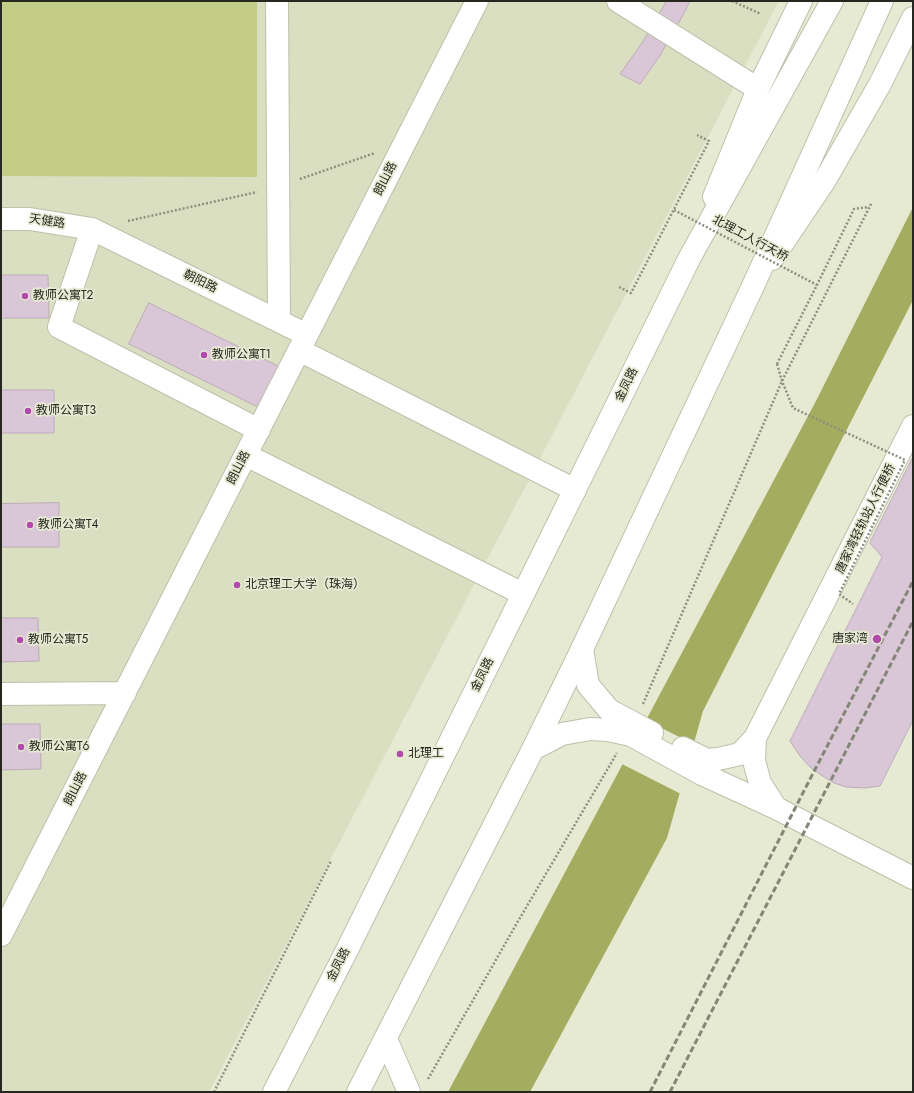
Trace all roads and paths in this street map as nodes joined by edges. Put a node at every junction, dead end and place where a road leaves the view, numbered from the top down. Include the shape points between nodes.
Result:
1 (277, 1) edge
2 (477, 1) edge
3 (618, 1) edge
4 (732, 1) edge
5 (801, 1) edge
6 (832, 1) edge
7 (882, 1) edge
8 (761, 14) dead end
9 (913, 18) edge
10 (758, 89) junction
11 (697, 136) dead end
12 (405, 142) junction
13 (278, 187) junction
14 (872, 202) dead end
15 (870, 207) junction
16 (674, 210) junction
17 (1, 219) edge
18 (92, 229) junction
19 (690, 257) junction
20 (818, 285) junction
21 (753, 286) junction
22 (619, 287) dead end
23 (279, 320) junction
24 (303, 342) junction
25 (782, 381) junction
26 (913, 426) edge
27 (259, 430) junction
28 (246, 455) junction
29 (898, 456) junction
30 (575, 490) junction
31 (523, 594) junction
32 (853, 604) dead end
33 (582, 649) junction
34 (125, 693) junction
35 (1, 694) edge
36 (631, 730) junction
37 (755, 738) junction
38 (533, 749) junction
39 (704, 767) junction
40 (776, 808) junction
41 (331, 861) dead end
42 (913, 878) edge
43 (1, 935) edge
44 (386, 1039) junction
45 (417, 1089) edge
46 (214, 1092) edge
47 (274, 1092) edge
48 (358, 1092) edge

1 - 13 main road
2 - 12 main road, 朗山路
3 - 10 main road
4 - 8 path
5 - 10 main road
6 - 19 main road
7 - 21 main road
9 - 21 main road via 880,84 825,180
10 - 19 main road
11 - 16 path via 709,141
12 - 13 path
12 - 24 main road, 朗山路
13 - 18 path
13 - 23 main road
14 - 15 path
15 - 20 path via 854,209
15 - 25 path
16 - 20 path, 北理工人行天桥, bridge
16 - 22 path via 631,293
17 - 18 main road, 天健路 via 30,219
18 - 23 main road, 朝阳路
18 - 27 main road via 59,327
19 - 30 main road, 金凤路
20 - 25 path, 唐家湾轻轨站人行便桥, bridge via 777,364
21 - 33 main road
23 - 24 main road, 朝阳路
24 - 27 main road, 朗山路
24 - 30 main road, 朝阳路
25 - 29 path, 唐家湾轻轨站人行便桥, bridge via 793,408
25 - 36 path
26 - 29 main road
27 - 28 main road, 朗山路
28 - 31 main road
28 - 34 main road, 朗山路
29 - 32 path, 唐家湾轻轨站人行便桥, bridge via 905,460 839,594
29 - 37 main road
30 - 31 main road, 金凤路
31 - 47 main road, 金凤路
33 - 36 main road via 588,685
33 - 38 main road
34 - 35 main road
34 - 43 main road, 朗山路
36 - 38 main road via 590,729 562,734
36 - 39 main road
36 - 45 path
37 - 39 main road via 740,754 718,759
37 - 40 main road via 754,761 760,783
38 - 44 main road
39 - 40 main road
40 - 42 main road
41 - 46 path
44 - 45 main road
44 - 48 main road

